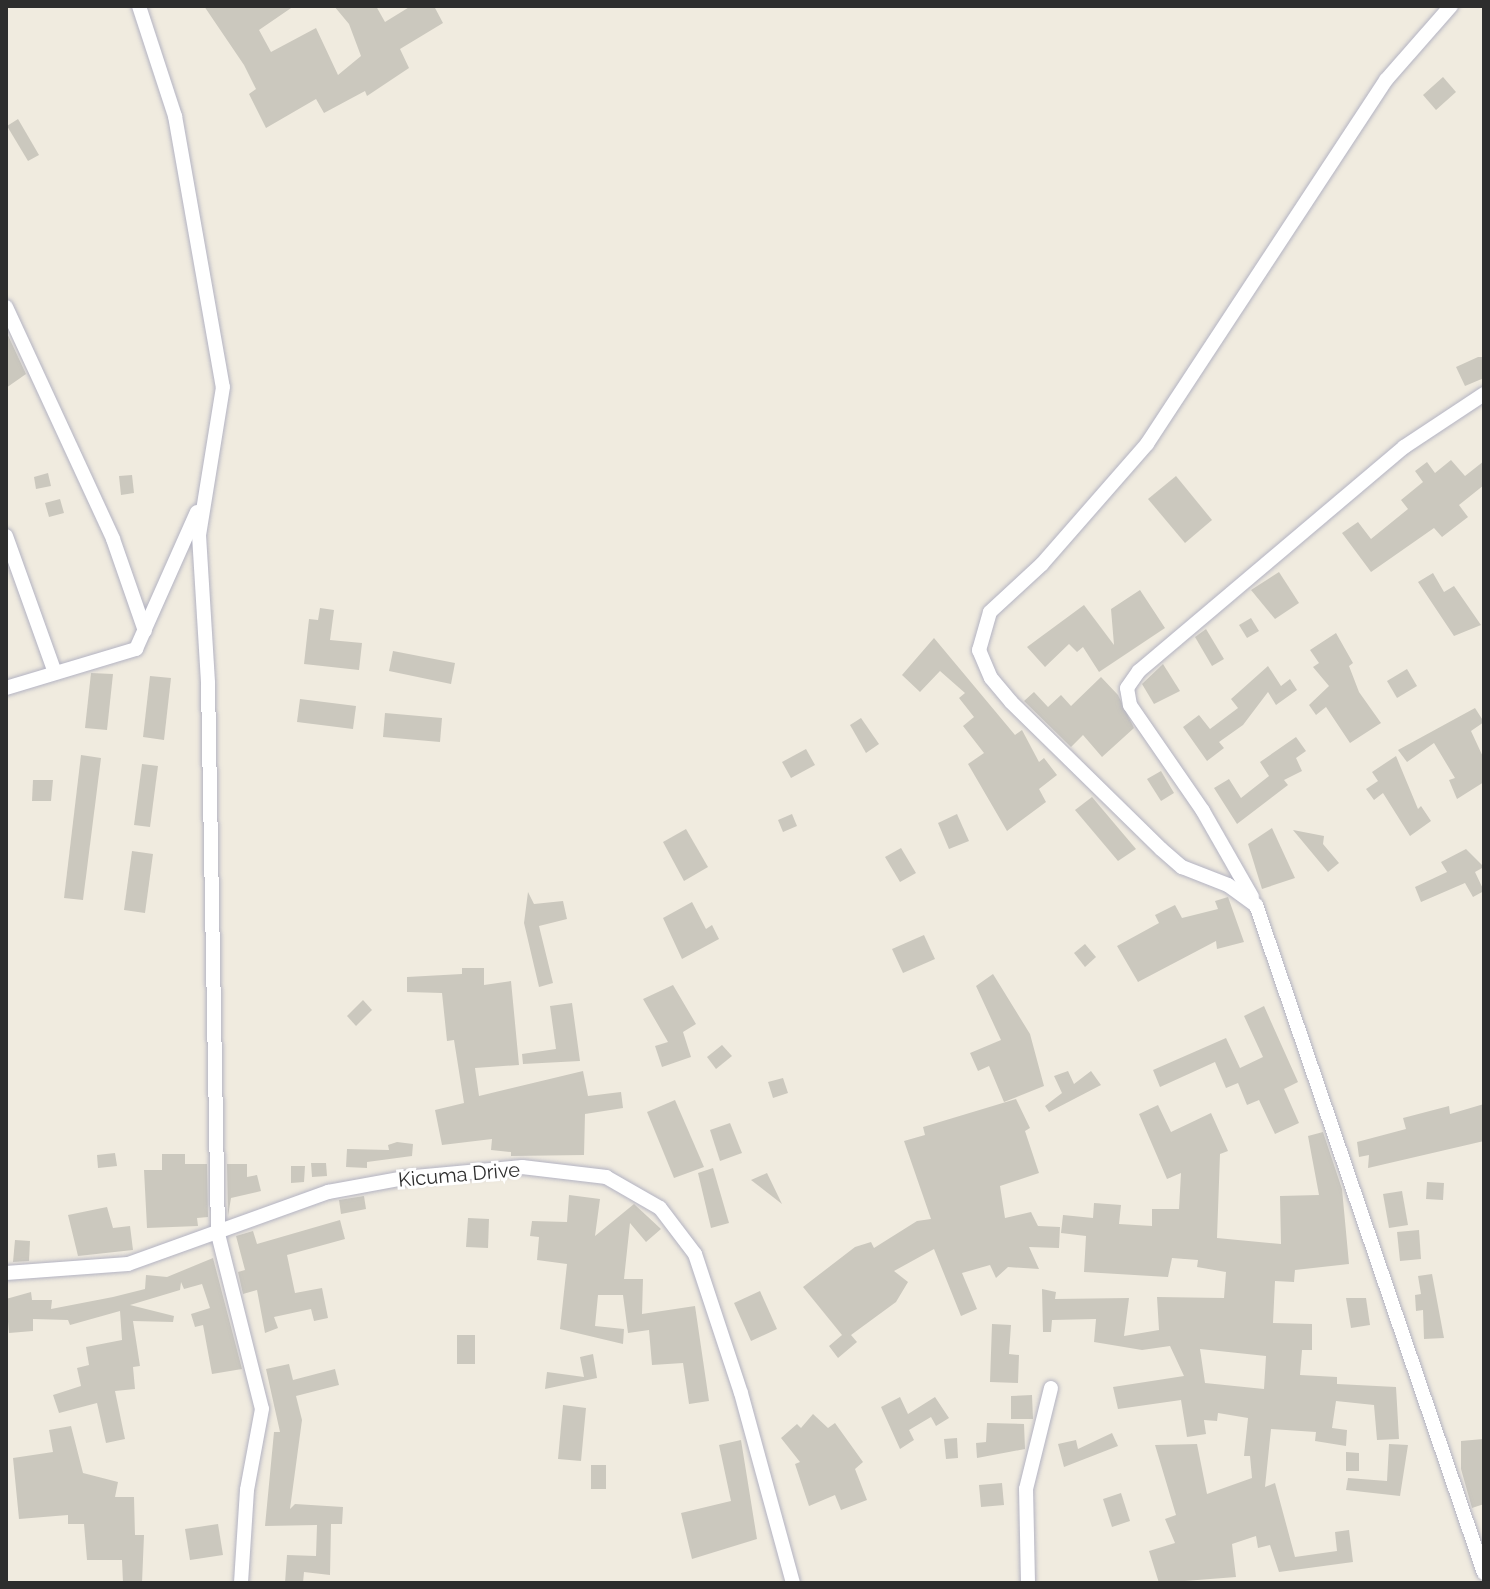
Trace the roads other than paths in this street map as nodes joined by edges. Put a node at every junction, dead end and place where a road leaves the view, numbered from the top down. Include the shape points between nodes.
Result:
1 (139, 6) edge
2 (1451, 6) edge
3 (6, 307) edge
4 (1484, 394) edge
5 (201, 504) junction
6 (6, 536) edge
7 (145, 631) junction
8 (54, 670) junction
9 (6, 688) edge
10 (1256, 905) junction
11 (218, 1234) junction
12 (6, 1273) edge
13 (1051, 1388) dead end
14 (1484, 1573) edge
15 (241, 1583) edge
16 (793, 1583) edge
17 (1028, 1583) edge

1 - 5 street via 175,116 223,387
2 - 10 street via 1386,80 1147,444 1042,564 990,612 981,632 979,650 991,678 1011,702 1182,867 1239,891
3 - 7 street via 113,539
4 - 10 street via 1404,447 1139,671 1127,688 1130,705 1203,811
5 - 7 street
5 - 11 street
6 - 8 street
7 - 8 street via 136,649 120,657
8 - 9 street
10 - 14 street
11 - 12 street, Kicuma Drive via 128,1264
11 - 15 street via 262,1409 247,1490
11 - 16 street, Kicuma Drive via 328,1192 522,1167 606,1177 660,1208 695,1254 741,1393
13 - 17 street via 1026,1489

